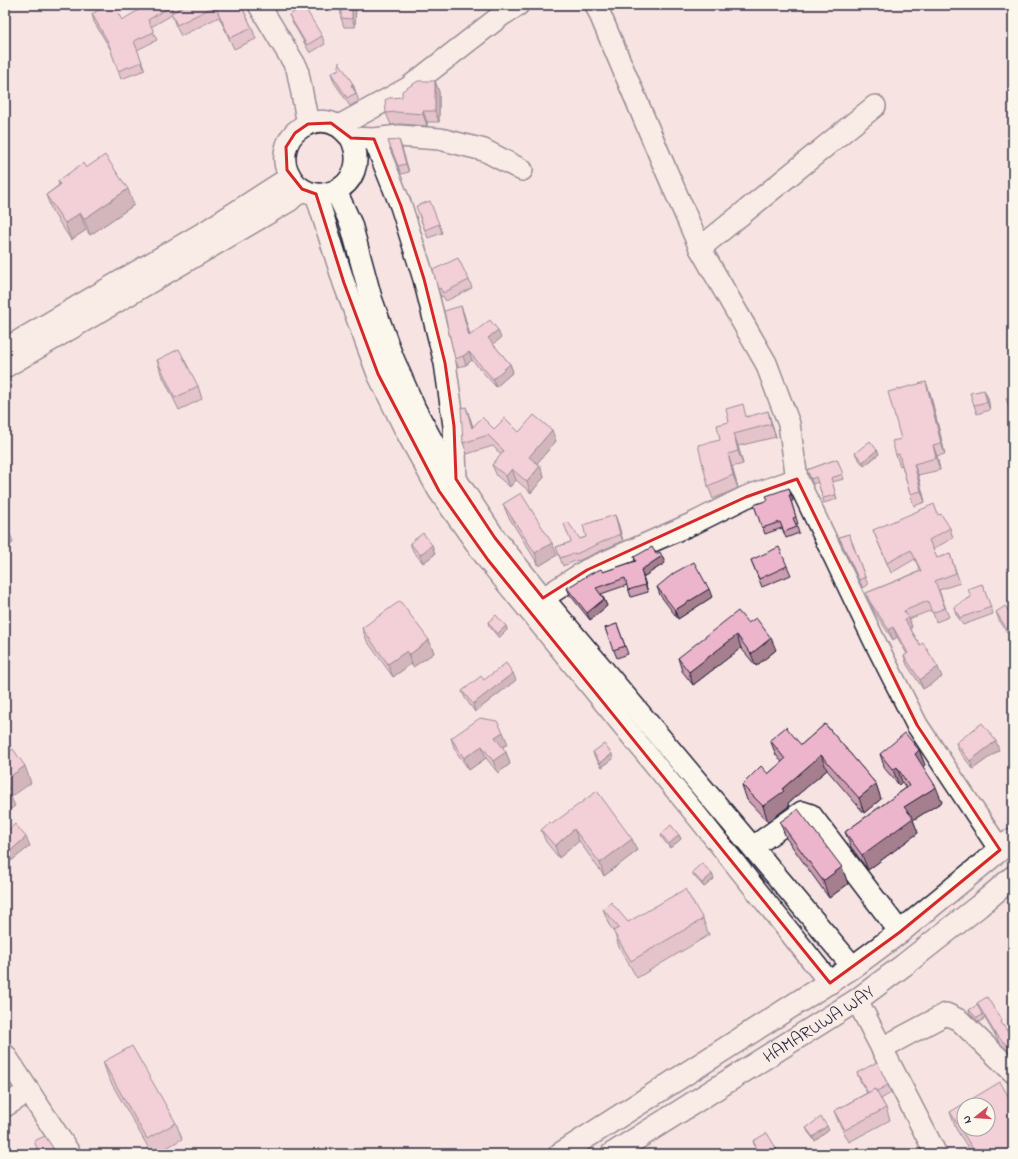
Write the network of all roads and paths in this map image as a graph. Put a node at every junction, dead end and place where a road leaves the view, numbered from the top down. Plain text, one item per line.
1 (259, 5) edge
2 (518, 5) edge
3 (596, 5) edge
4 (875, 106) dead end
5 (308, 124) junction
6 (345, 132) junction
7 (374, 139) junction
8 (522, 170) dead end
9 (311, 188) junction
10 (700, 248) junction
11 (5, 349) edge
12 (5, 367) edge
13 (456, 479) junction
14 (797, 479) junction
15 (543, 598) junction
16 (1007, 845) edge
17 (753, 847) junction
18 (1013, 877) edge
19 (900, 932) junction
20 (853, 967) junction
21 (830, 983) junction
22 (857, 1000) junction
23 (882, 1048) junction
24 (5, 1055) edge
25 (1013, 1072) edge
26 (29, 1092) junction
27 (5, 1106) edge
28 (622, 1151) edge
29 (70, 1154) edge
30 (560, 1154) edge
31 (936, 1154) edge

1 - 5 street
2 - 6 street
3 - 10 street
4 - 10 street
5 - 6 street
5 - 9 street
6 - 7 street
6 - 9 street
7 - 8 street
7 - 13 street
9 - 11 street
9 - 12 street
9 - 13 street
9 - 21 street
10 - 14 street
13 - 15 street
14 - 15 street
14 - 16 street
15 - 17 street
16 - 19 main road
17 - 19 street
17 - 20 street
18 - 22 main road, HAMARUWA WAY
19 - 20 main road
20 - 21 main road
21 - 30 main road
22 - 23 street
22 - 28 main road, HAMARUWA WAY
23 - 25 street
23 - 31 street
24 - 26 street
26 - 27 street
26 - 29 street

